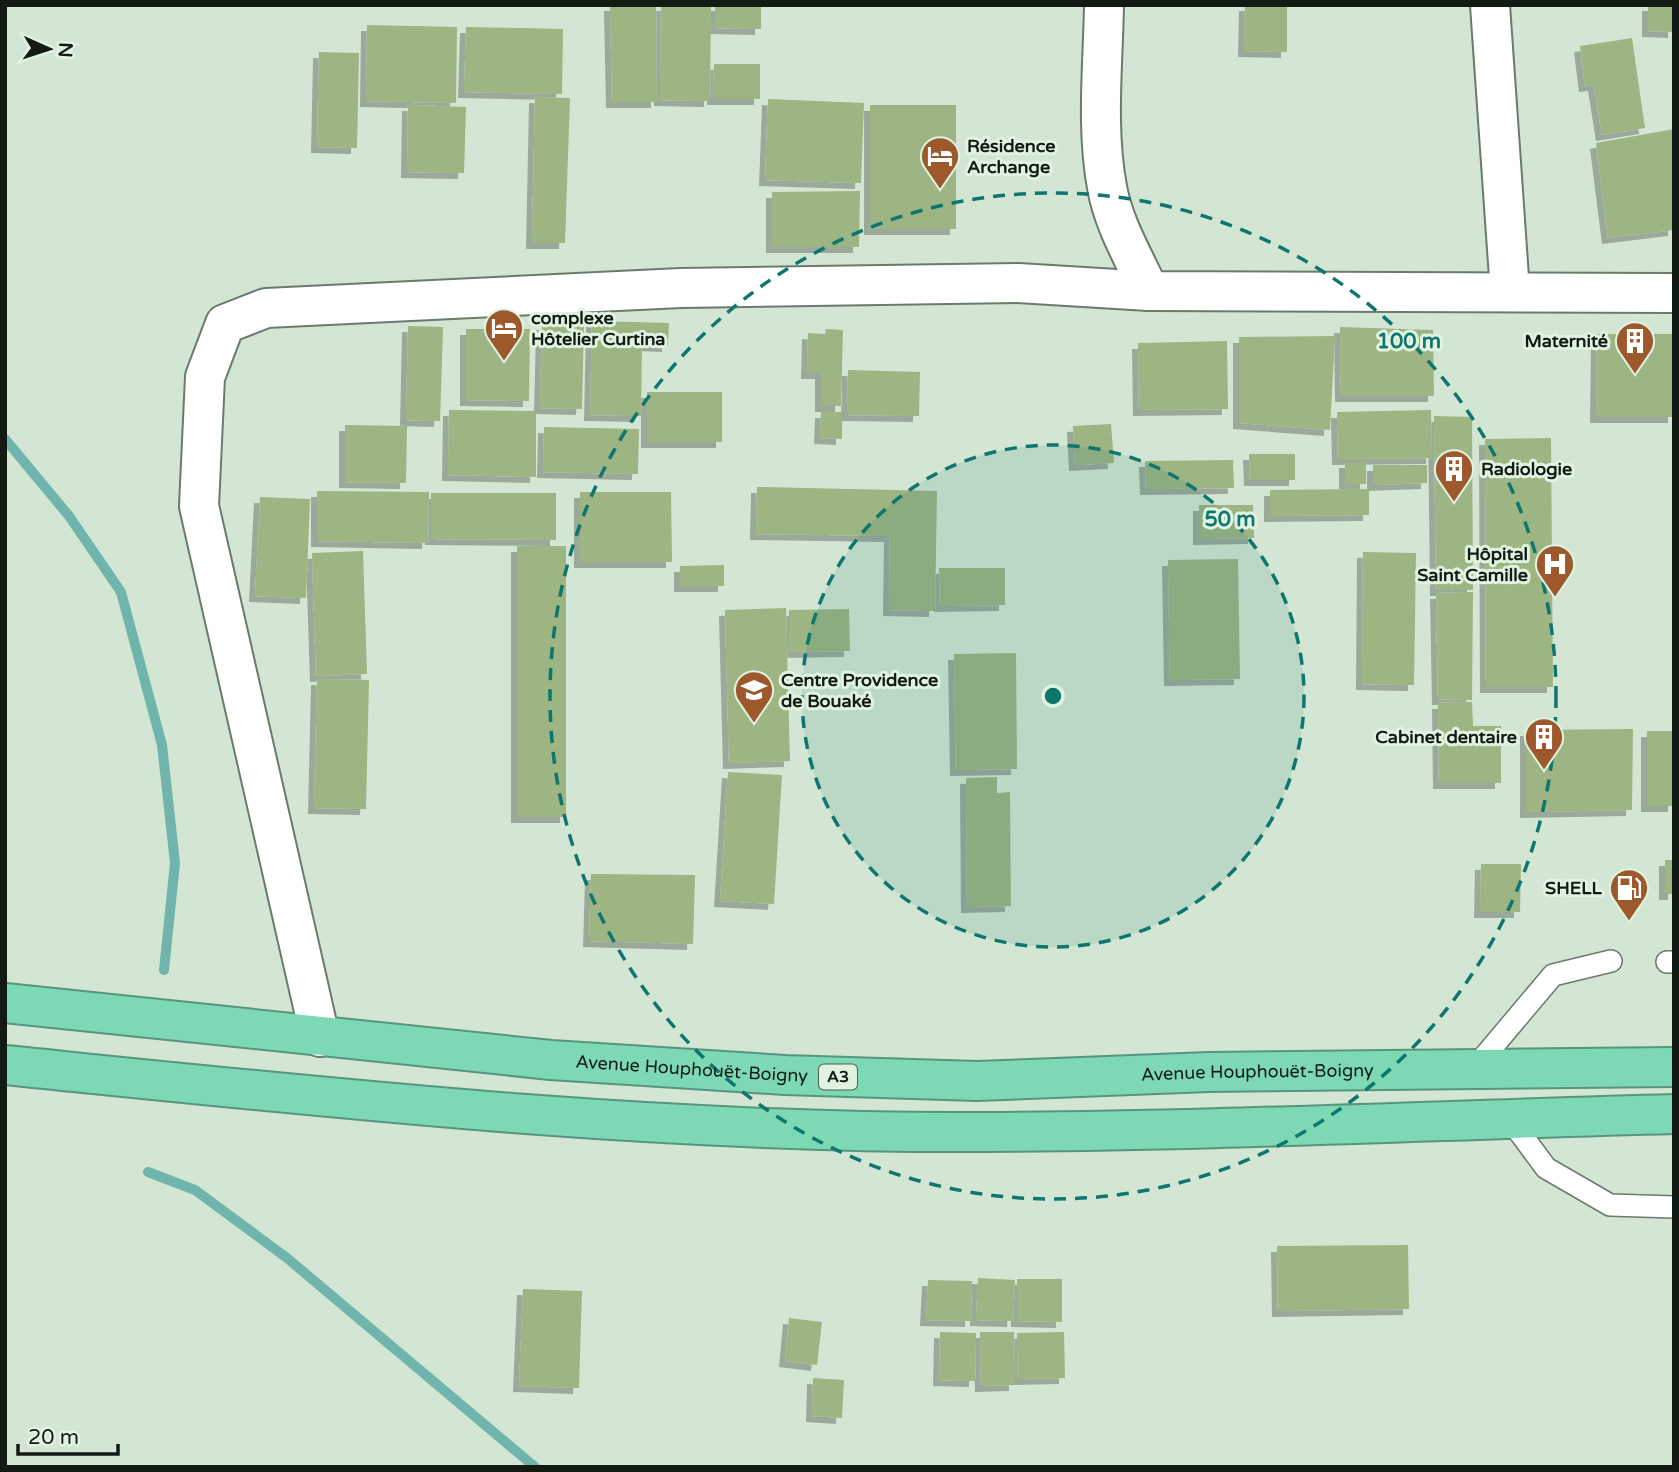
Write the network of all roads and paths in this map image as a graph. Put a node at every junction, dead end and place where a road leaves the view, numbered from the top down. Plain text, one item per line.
1 (1104, 5) edge
2 (1490, 5) edge
3 (1149, 291) junction
4 (1510, 292) junction
5 (1674, 293) edge
6 (1611, 961) dead end
7 (5, 1003) edge
8 (320, 1037) junction
9 (5, 1065) edge
10 (1674, 1067) edge
11 (1473, 1070) junction
12 (1674, 1114) edge
13 (1509, 1118) junction
14 (1674, 1207) edge

1 - 3 street
2 - 4 street
3 - 4 street
3 - 8 street
4 - 5 street
6 - 11 lane
7 - 8 highway, Avenue Houphouët-Boigny / A3
8 - 11 highway, Avenue Houphouët-Boigny / A3
9 - 13 highway
10 - 11 highway, Avenue Houphouët-Boigny / A3
12 - 13 highway
13 - 14 lane

